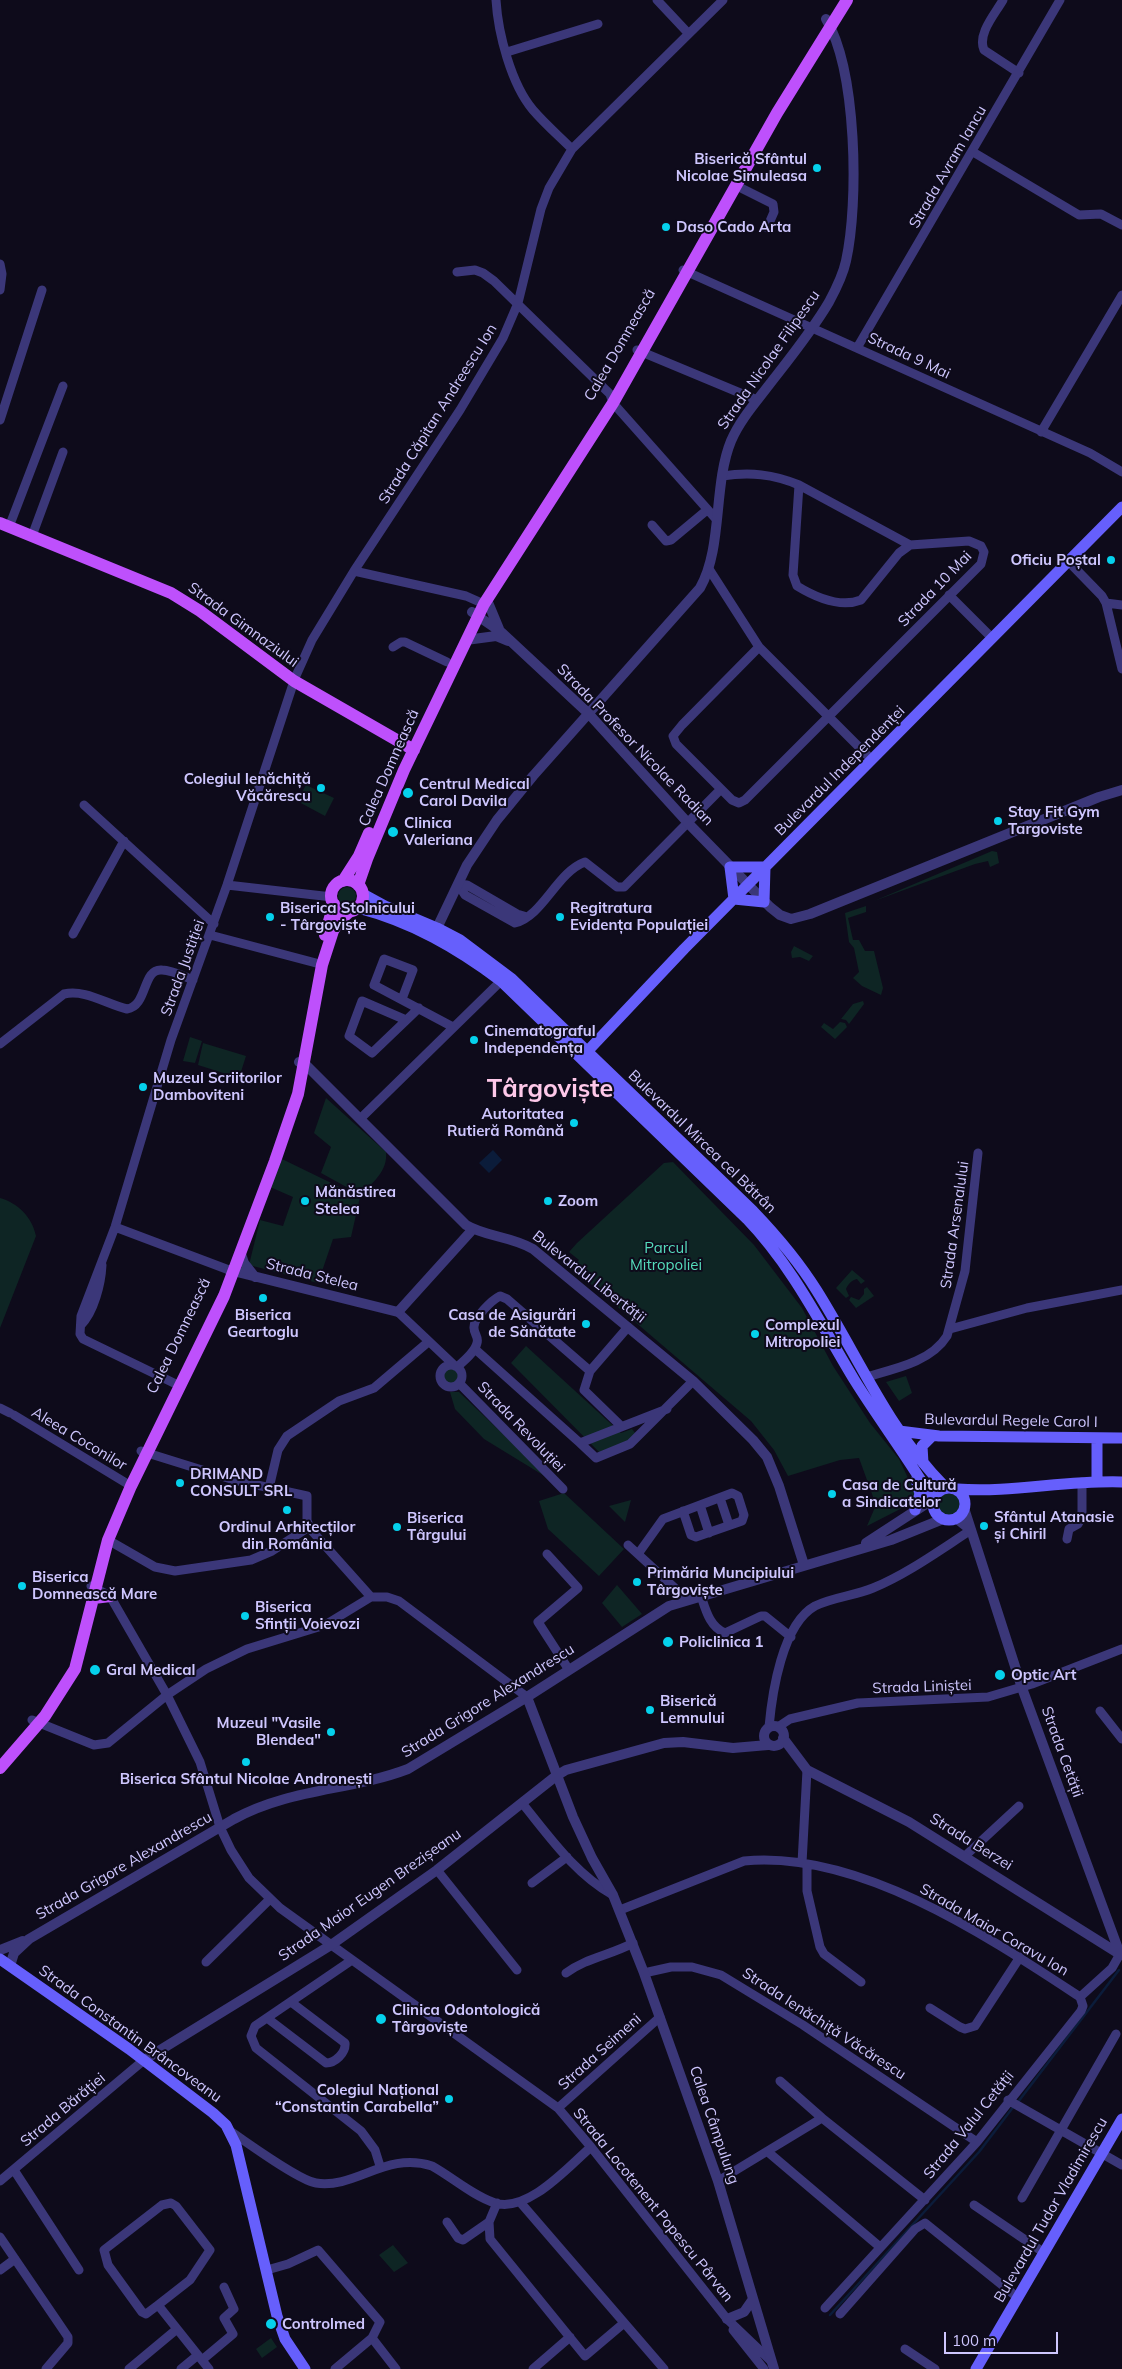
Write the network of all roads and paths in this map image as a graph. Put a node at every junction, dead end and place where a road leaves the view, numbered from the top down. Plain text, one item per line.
1 (496, 0) edge
2 (657, 0) edge
3 (723, 0) edge
4 (839, 0) edge
5 (847, 0) edge
6 (1004, 0) edge
7 (1060, 0) edge
8 (828, 22) junction
9 (598, 24) dead end
10 (688, 33) junction
11 (506, 52) junction
12 (1019, 73) junction
13 (572, 149) junction
14 (973, 152) junction
15 (737, 186) junction
16 (1122, 225) edge
17 (767, 228) dead end
18 (0, 264) edge
19 (685, 271) junction
20 (457, 272) dead end
21 (0, 290) edge
22 (42, 290) dead end
23 (1121, 301) edge
24 (518, 303) junction
25 (813, 328) junction
26 (857, 348) junction
27 (639, 351) junction
28 (63, 386) dead end
29 (612, 398) junction
30 (757, 400) junction
31 (0, 420) edge
32 (1041, 432) junction
33 (63, 452) dead end
34 (1122, 472) edge
35 (722, 476) junction
36 (799, 485) junction
37 (1122, 507) edge
38 (707, 510) junction
39 (716, 519) junction
40 (4, 525) edge
41 (652, 526) dead end
42 (32, 536) junction
43 (910, 545) junction
44 (1068, 561) junction
45 (354, 570) junction
46 (709, 570) junction
47 (949, 595) junction
48 (1106, 603) junction
49 (1122, 604) edge
50 (482, 605) junction
51 (501, 632) junction
52 (992, 638) junction
53 (466, 640) junction
54 (513, 643) junction
55 (393, 646) dead end
56 (759, 647) junction
57 (450, 664) junction
58 (1122, 669) edge
59 (294, 681) junction
60 (588, 714) junction
61 (828, 716) junction
62 (407, 747) junction
63 (872, 760) junction
64 (721, 789) junction
65 (1122, 790) edge
66 (84, 805) dead end
67 (688, 823) junction
68 (124, 841) junction
69 (730, 867) junction
70 (765, 868) junction
71 (343, 881) junction
72 (458, 884) junction
73 (748, 885) junction
74 (227, 886) junction
75 (361, 889) junction
76 (734, 899) junction
77 (333, 901) junction
78 (764, 902) junction
79 (353, 910) junction
80 (214, 924) junction
81 (437, 928) junction
82 (73, 934) dead end
83 (210, 934) junction
84 (316, 963) junction
85 (193, 980) junction
86 (501, 981) junction
87 (402, 999) junction
88 (419, 1008) junction
89 (406, 1020) junction
90 (453, 1027) junction
91 (0, 1044) edge
92 (583, 1055) junction
93 (302, 1063) junction
94 (361, 1118) junction
95 (978, 1153) dead end
96 (115, 1227) junction
97 (473, 1229) junction
98 (241, 1254) junction
99 (232, 1271) junction
100 (255, 1277) junction
101 (1122, 1290) edge
102 (398, 1312) junction
103 (628, 1327) junction
104 (950, 1329) junction
105 (426, 1341) junction
106 (477, 1350) junction
107 (458, 1368) junction
108 (442, 1370) junction
109 (590, 1371) junction
110 (866, 1377) junction
111 (693, 1381) junction
112 (460, 1383) junction
113 (177, 1385) junction
114 (0, 1408) edge
115 (667, 1409) junction
116 (621, 1426) junction
117 (899, 1431) junction
118 (932, 1436) junction
119 (1097, 1438) junction
120 (1122, 1438) edge
121 (580, 1443) junction
122 (144, 1453) junction
123 (912, 1467) junction
124 (926, 1468) junction
125 (1097, 1481) junction
126 (1082, 1482) junction
127 (1122, 1482) edge
128 (128, 1485) junction
129 (270, 1488) junction
130 (951, 1488) junction
131 (563, 1489) dead end
132 (988, 1491) junction
133 (720, 1498) junction
134 (933, 1500) junction
135 (700, 1505) junction
136 (965, 1506) junction
137 (915, 1510) junction
138 (683, 1511) junction
139 (956, 1518) junction
140 (943, 1519) junction
141 (729, 1525) junction
142 (310, 1527) junction
143 (972, 1530) junction
144 (709, 1533) junction
145 (1067, 1539) dead end
146 (108, 1540) junction
147 (628, 1545) dead end
148 (860, 1547) junction
149 (547, 1554) dead end
150 (638, 1554) junction
151 (804, 1565) junction
152 (94, 1591) junction
153 (110, 1596) joint
154 (701, 1596) junction
155 (371, 1597) junction
156 (688, 1600) junction
157 (791, 1637) junction
158 (1122, 1649) edge
159 (570, 1670) junction
160 (1022, 1688) junction
161 (167, 1695) junction
162 (527, 1697) junction
163 (50, 1708) junction
164 (1100, 1711) dead end
165 (35, 1722) junction
166 (772, 1728) junction
167 (52, 1729) junction
168 (1122, 1740) edge
169 (776, 1743) junction
170 (746, 1746) junction
171 (0, 1758) edge
172 (803, 1766) junction
173 (0, 1768) edge
174 (556, 1776) junction
175 (522, 1802) junction
176 (1019, 1806) dead end
177 (220, 1827) junction
178 (965, 1856) junction
179 (567, 1857) junction
180 (804, 1863) junction
181 (437, 1870) junction
182 (532, 1883) dead end
183 (613, 1896) junction
184 (269, 1900) junction
185 (620, 1910) junction
186 (29, 1939) junction
187 (633, 1943) junction
188 (331, 1945) junction
189 (0, 1950) edge
190 (1121, 1955) edge
191 (1020, 1957) junction
192 (0, 1959) edge
193 (352, 1960) junction
194 (206, 1962) dead end
195 (10, 1966) junction
196 (517, 1970) dead end
197 (566, 1973) dead end
198 (644, 1973) junction
199 (861, 1982) dead end
200 (1080, 1996) junction
201 (291, 2002) junction
202 (930, 2008) dead end
203 (660, 2017) junction
204 (267, 2018) junction
205 (1116, 2034) dead end
206 (144, 2060) junction
207 (780, 2081) dead end
208 (1008, 2100) junction
209 (558, 2108) junction
210 (822, 2118) junction
211 (1122, 2119) edge
212 (1060, 2130) junction
213 (230, 2131) junction
214 (977, 2142) junction
215 (591, 2147) junction
216 (768, 2152) junction
217 (1102, 2154) junction
218 (1122, 2165) edge
219 (380, 2166) junction
220 (14, 2170) junction
221 (0, 2181) edge
222 (718, 2181) junction
223 (1022, 2198) dead end
224 (925, 2200) junction
225 (520, 2202) junction
226 (497, 2203) junction
227 (974, 2205) dead end
228 (447, 2222) dead end
229 (489, 2222) junction
230 (0, 2237) edge
231 (880, 2247) junction
232 (1043, 2252) junction
233 (15, 2259) junction
234 (0, 2270) edge
235 (79, 2270) dead end
236 (267, 2270) junction
237 (224, 2287) dead end
238 (1017, 2297) junction
239 (753, 2299) junction
240 (159, 2304) junction
241 (825, 2308) dead end
242 (840, 2314) dead end
243 (726, 2319) junction
244 (624, 2323) junction
245 (177, 2329) junction
246 (570, 2337) junction
247 (372, 2338) junction
248 (905, 2349) dead end
249 (200, 2358) junction
250 (773, 2365) edge
251 (46, 2369) edge
252 (129, 2369) edge
253 (181, 2369) edge
254 (209, 2369) edge
255 (305, 2369) edge
256 (335, 2369) edge
257 (396, 2369) edge
258 (533, 2369) edge
259 (664, 2369) edge
260 (764, 2369) edge
261 (935, 2369) edge
262 (976, 2369) edge

1 - 11 street
2 - 10 street
3 - 10 street, Strada Căpitan Andreescu Ion
4 - 8 main road, Calea Domnească
5 - 8 main road, Calea Domnească
6 - 12 street
7 - 12 street, Strada Avram Iancu
8 - 15 main road, Calea Domnească
8 - 19 main road, Calea Domnească
8 - 25 street, Strada Nicolae Filipescu
9 - 11 street
10 - 13 street, Strada Căpitan Andreescu Ion
11 - 13 street
12 - 14 street, Strada Avram Iancu
13 - 24 street, Strada Căpitan Andreescu Ion
14 - 16 street
14 - 26 street, Strada Avram Iancu
15 - 17 street
15 - 19 main road, Calea Domnească
18 - 21 street
19 - 25 street, Strada 9 Mai
19 - 27 main road, Calea Domnească
20 - 24 street
22 - 31 street
23 - 32 street
24 - 29 street
24 - 45 street, Strada Căpitan Andreescu Ion
25 - 26 street, Strada 9 Mai
25 - 30 street, Strada Nicolae Filipescu
26 - 32 street, Strada 9 Mai
27 - 29 main road, Calea Domnească
27 - 30 street
28 - 40 street, Strada Gimnaziului
29 - 38 street
29 - 50 main road, Calea Domnească
30 - 35 street, Strada Nicolae Filipescu
32 - 34 street, Strada 9 Mai
33 - 42 street
35 - 36 street
35 - 39 street, Strada Nicolae Filipescu
36 - 43 street
36 - 43 street
37 - 44 main road, Bulevardul Independenței
38 - 39 street
38 - 41 street
39 - 46 street, Strada Nicolae Filipescu
40 - 42 main road, Strada Gimnaziului
42 - 59 main road, Strada Gimnaziului
43 - 47 street, Strada 10 Mai
44 - 48 street
44 - 52 main road, Bulevardul Independenței
45 - 50 street, Strada Profesor Nicolae Radian
45 - 59 street, Strada Căpitan Andreescu Ion
46 - 56 street
46 - 60 street, Strada Nicolae Filipescu
47 - 52 street
47 - 61 street, Strada 10 Mai
48 - 49 street
48 - 58 street
50 - 51 street, Strada Profesor Nicolae Radian
50 - 51 street
50 - 53 main road
50 - 57 main road, Calea Domnească
51 - 54 street, Strada Profesor Nicolae Radian
52 - 63 main road, Bulevardul Independenței
53 - 54 street
53 - 57 main road
54 - 60 street, Strada Profesor Nicolae Radian
55 - 57 street
56 - 61 street
56 - 64 street, Strada 10 Mai
57 - 62 main road, Calea Domnească
57 - 62 main road, Calea Domnească
59 - 62 main road, Strada Gimnaziului
59 - 74 street, Strada Justiției
60 - 67 street, Strada Profesor Nicolae Radian
60 - 72 street, Strada Nicolae Filipescu
61 - 63 street
61 - 64 street, Strada 10 Mai
62 - 71 main road, Calea Domnească
62 - 75 main road, Calea Domnească
63 - 70 main road, Bulevardul Independenței
64 - 67 street
65 - 78 street, Strada Profesor Nicolae Radian
66 - 68 street
67 - 69 street, Strada Profesor Nicolae Radian
67 - 72 street
68 - 80 street
68 - 82 street
69 - 70 main road
69 - 73 street, Strada Profesor Nicolae Radian
69 - 76 main road
70 - 73 main road, Bulevardul Independenței
70 - 78 main road
71 - 75 main road
71 - 77 main road
72 - 81 street, Strada Nicolae Filipescu
73 - 76 main road, Bulevardul Independenței
73 - 78 street, Strada Profesor Nicolae Radian
74 - 77 street
74 - 80 street, Strada Justiției
75 - 79 main road
75 - 81 main road, Bulevardul Mircea cel Bătrân
76 - 78 main road
76 - 92 main road, Bulevardul Independenței
77 - 79 main road
77 - 84 main road, Calea Domnească
79 - 86 main road, Bulevardul Mircea cel Bătrân
79 - 93 main road, Calea Domnească
80 - 83 street, Strada Justiției
81 - 92 main road, Bulevardul Mircea cel Bătrân
83 - 84 street
83 - 85 street, Strada Justiției
84 - 93 main road, Calea Domnească
85 - 91 street
85 - 96 street, Strada Justiției
86 - 90 street
86 - 92 main road, Bulevardul Mircea cel Bătrân
87 - 87 street
87 - 88 street
88 - 89 street
88 - 90 street
89 - 89 street
90 - 94 street
92 - 110 main road, Bulevardul Mircea cel Bătrân
92 - 123 main road, Bulevardul Mircea cel Bătrân
93 - 94 street, Bulevardul Libertății
93 - 98 main road, Calea Domnească
93 - 99 main road, Calea Domnească
94 - 97 street, Bulevardul Libertății
95 - 104 street, Strada Arsenalului
96 - 99 street, Strada Stelea
96 - 113 street, Strada Justiției
97 - 102 street
97 - 103 street, Bulevardul Libertății
98 - 99 main road, Calea Domnească
98 - 100 street
99 - 100 street, Strada Stelea
99 - 113 main road, Calea Domnească
100 - 102 street, Strada Stelea
101 - 104 street
102 - 105 street
103 - 109 street
103 - 111 street, Bulevardul Libertății
104 - 110 street
105 - 107 street
105 - 108 street
105 - 129 street
106 - 107 street
106 - 109 street
106 - 121 street
107 - 108 street
107 - 112 street
108 - 112 street
109 - 116 street
110 - 117 main road, Bulevardul Mircea cel Bătrân
111 - 115 street
111 - 151 street, Bulevardul Libertății
112 - 131 street, Strada Revoluției
113 - 122 main road, Calea Domnească
114 - 128 street, Aleea Coconilor
115 - 116 street
115 - 121 street
116 - 121 street
117 - 118 main road, Bulevardul Regele Carol I
117 - 124 main road, Bulevardul Mircea cel Bătrân
118 - 119 main road, Bulevardul Regele Carol I
118 - 124 main road
119 - 120 main road, Bulevardul Regele Carol I
119 - 125 main road
122 - 128 main road, Calea Domnească
122 - 129 street
123 - 134 main road, Bulevardul Mircea cel Bătrân
123 - 137 main road
124 - 130 main road, Bulevardul Mircea cel Bătrân
125 - 126 main road
125 - 127 main road
126 - 132 main road
126 - 145 street
128 - 146 main road, Calea Domnească
128 - 152 main road, Calea Domnească
129 - 142 street
130 - 132 main road
130 - 134 main road
130 - 136 main road
132 - 136 main road
133 - 135 street
133 - 141 street
133 - 141 street
134 - 137 street, Strada Grigore Alexandrescu
134 - 140 main road
135 - 138 street
135 - 144 street
136 - 139 main road
136 - 143 street, Strada Cetății
137 - 148 street, Strada Grigore Alexandrescu
138 - 144 street
138 - 150 street
139 - 140 main road
139 - 143 street
140 - 148 street, Strada Grigore Alexandrescu
141 - 144 street
142 - 146 street
142 - 155 street
143 - 157 street
143 - 160 street, Strada Cetății
146 - 152 main road, Calea Domnească
147 - 150 street
148 - 151 street, Strada Grigore Alexandrescu
149 - 159 street
150 - 156 street
151 - 154 street, Strada Grigore Alexandrescu
152 - 153 main road
152 - 163 main road, Calea Domnească
152 - 165 main road, Calea Domnească
153 - 161 street, Strada Locotenent Popescu Pârvan
154 - 156 street, Strada Grigore Alexandrescu
154 - 157 street
155 - 161 street
155 - 162 street
156 - 159 street, Strada Grigore Alexandrescu
157 - 166 street
158 - 160 street, Strada Liniștei
159 - 162 street, Strada Grigore Alexandrescu
160 - 166 street, Strada Liniștei
160 - 190 street, Strada Cetății
161 - 167 street
161 - 177 street, Strada Locotenent Popescu Pârvan
162 - 174 street, Calea Câmpulung
162 - 177 street, Strada Grigore Alexandrescu
163 - 165 main road, Calea Domnească
163 - 167 street
164 - 168 street
165 - 167 street
165 - 171 main road, Calea Domnească
165 - 173 main road
166 - 169 street
166 - 169 street
166 - 170 street
169 - 170 street
169 - 172 street, Strada Berzei
170 - 174 street
172 - 178 street, Strada Berzei
172 - 180 street
174 - 175 street, Strada Maior Eugen Brezișeanu
174 - 183 street, Calea Câmpulung
175 - 179 street, Calea Câmpulung
175 - 181 street, Strada Maior Eugen Brezișeanu
176 - 178 street
177 - 184 street, Strada Locotenent Popescu Pârvan
177 - 186 street, Strada Grigore Alexandrescu
178 - 190 street, Strada Berzei
179 - 182 street
179 - 183 street, Calea Câmpulung
180 - 185 street, Strada Maior Coravu Ion
180 - 191 street, Strada Maior Coravu Ion
180 - 199 street
181 - 188 street, Strada Maior Eugen Brezișeanu
181 - 196 street
183 - 185 street, Calea Câmpulung
184 - 188 street, Strada Locotenent Popescu Pârvan
184 - 194 street
185 - 187 street, Calea Câmpulung
186 - 189 street, Strada Grigore Alexandrescu
186 - 195 street, Strada Grigore Alexandrescu
187 - 197 street
187 - 198 street, Calea Câmpulung
188 - 193 street, Strada Locotenent Popescu Pârvan
188 - 206 street, Strada Maior Eugen Brezișeanu
190 - 200 street
191 - 200 street, Strada Maior Coravu Ion
191 - 202 street
192 - 195 main road, Strada Constantin Brâncoveanu
193 - 201 street
193 - 209 street, Strada Locotenent Popescu Pârvan
195 - 206 main road, Strada Constantin Brâncoveanu
198 - 203 street, Calea Câmpulung
198 - 214 street, Strada Ienăchiță Văcărescu
200 - 208 street, Strada Valul Cetății
201 - 204 street
201 - 204 street
203 - 209 street, Strada Seimeni
203 - 222 street, Calea Câmpulung
204 - 219 street
205 - 212 street
206 - 213 main road, Strada Constantin Brâncoveanu
206 - 220 street, Strada Bărăției
207 - 210 street
208 - 212 street
208 - 214 street, Strada Valul Cetății
209 - 215 street, Strada Locotenent Popescu Pârvan
210 - 216 street
210 - 224 street
211 - 217 main road, Bulevardul Tudor Vladimirescu
212 - 217 street
212 - 223 street
213 - 219 street
213 - 236 main road, Strada Constantin Brâncoveanu
214 - 224 street, Strada Valul Cetății
215 - 225 street
215 - 243 street, Strada Locotenent Popescu Pârvan
216 - 222 street
216 - 231 street
217 - 218 street
217 - 232 main road, Bulevardul Tudor Vladimirescu
219 - 226 street
220 - 221 street, Strada Bărăției
220 - 235 street
222 - 239 street, Calea Câmpulung
224 - 231 street, Strada Valul Cetății
225 - 226 street
225 - 244 street
226 - 229 street
227 - 232 street
228 - 229 street
229 - 246 street
230 - 233 street
231 - 241 street, Strada Valul Cetății
232 - 238 main road, Bulevardul Tudor Vladimirescu
233 - 234 street
233 - 251 street
236 - 247 street
236 - 255 main road, Strada Constantin Brâncoveanu
237 - 249 street
238 - 242 street
238 - 262 main road, Bulevardul Tudor Vladimirescu
239 - 243 street
239 - 250 street, Calea Câmpulung
240 - 240 street
240 - 245 street
243 - 250 street, Strada Locotenent Popescu Pârvan
243 - 260 street
244 - 246 street
244 - 259 street
245 - 249 street
245 - 252 street
246 - 258 street
247 - 256 street
247 - 257 street
248 - 261 street
249 - 253 street
249 - 254 street

